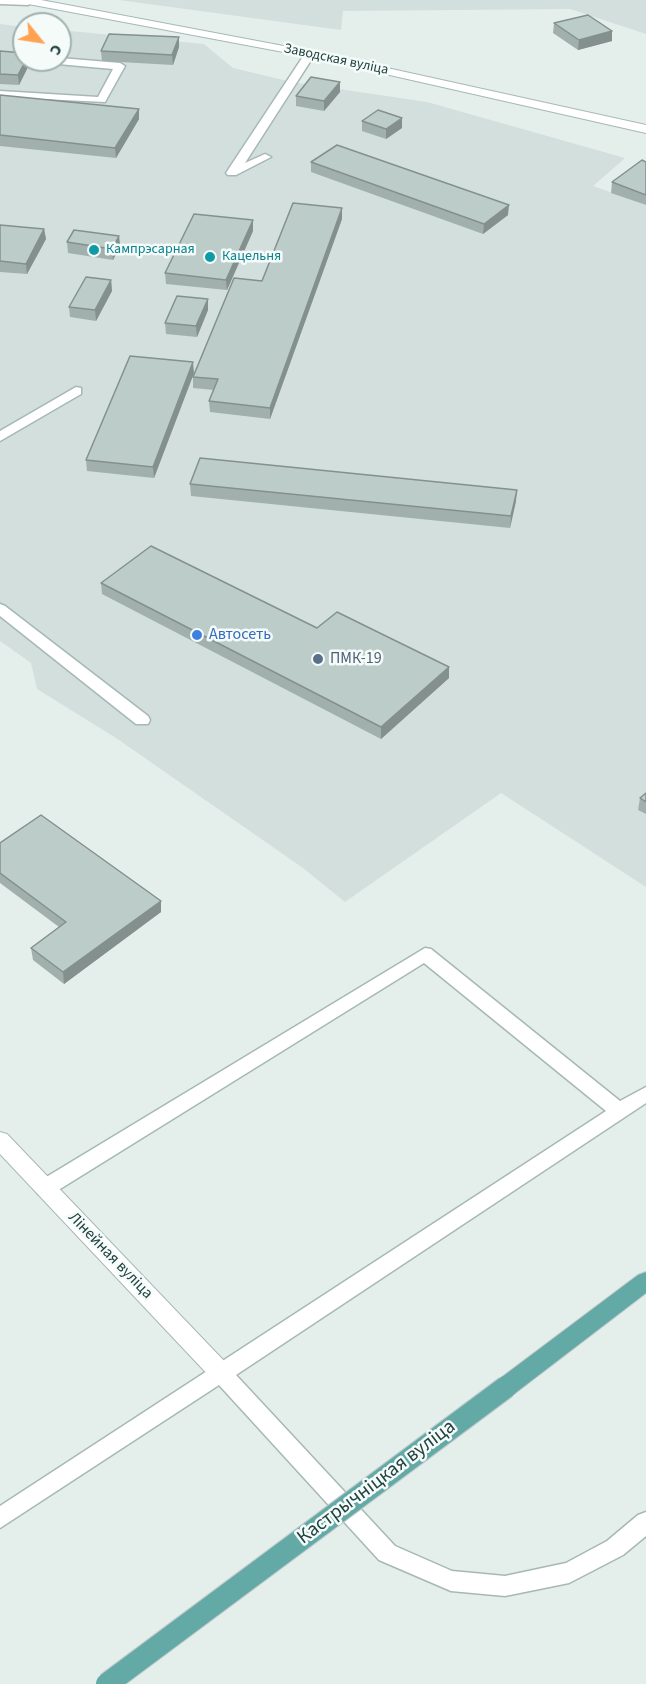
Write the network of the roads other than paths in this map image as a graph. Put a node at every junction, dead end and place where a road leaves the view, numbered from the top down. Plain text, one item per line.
1 (0, 1) edge
2 (26, 1) edge
3 (310, 54) junction
4 (72, 62) edge
5 (0, 94) edge
6 (646, 129) edge
7 (265, 157) dead end
8 (76, 391) dead end
9 (0, 437) edge
10 (0, 609) edge
11 (142, 720) dead end
12 (646, 1094) edge
13 (620, 1111) junction
14 (0, 1140) edge
15 (45, 1188) junction
16 (646, 1281) edge
17 (220, 1372) junction
18 (0, 1518) edge
19 (646, 1522) edge
20 (107, 1684) edge

1 - 2 lane
2 - 3 street, Заводская вуліца
3 - 6 street, Заводская вуліца
3 - 7 lane
4 - 5 lane
8 - 9 lane
10 - 11 lane
12 - 13 lane
13 - 15 lane
13 - 17 lane
14 - 15 street, Лінейная вуліца
15 - 17 street, Лінейная вуліца
16 - 20 main road, Кастрычніцкая вуліца, bridge
17 - 18 lane
17 - 19 lane

